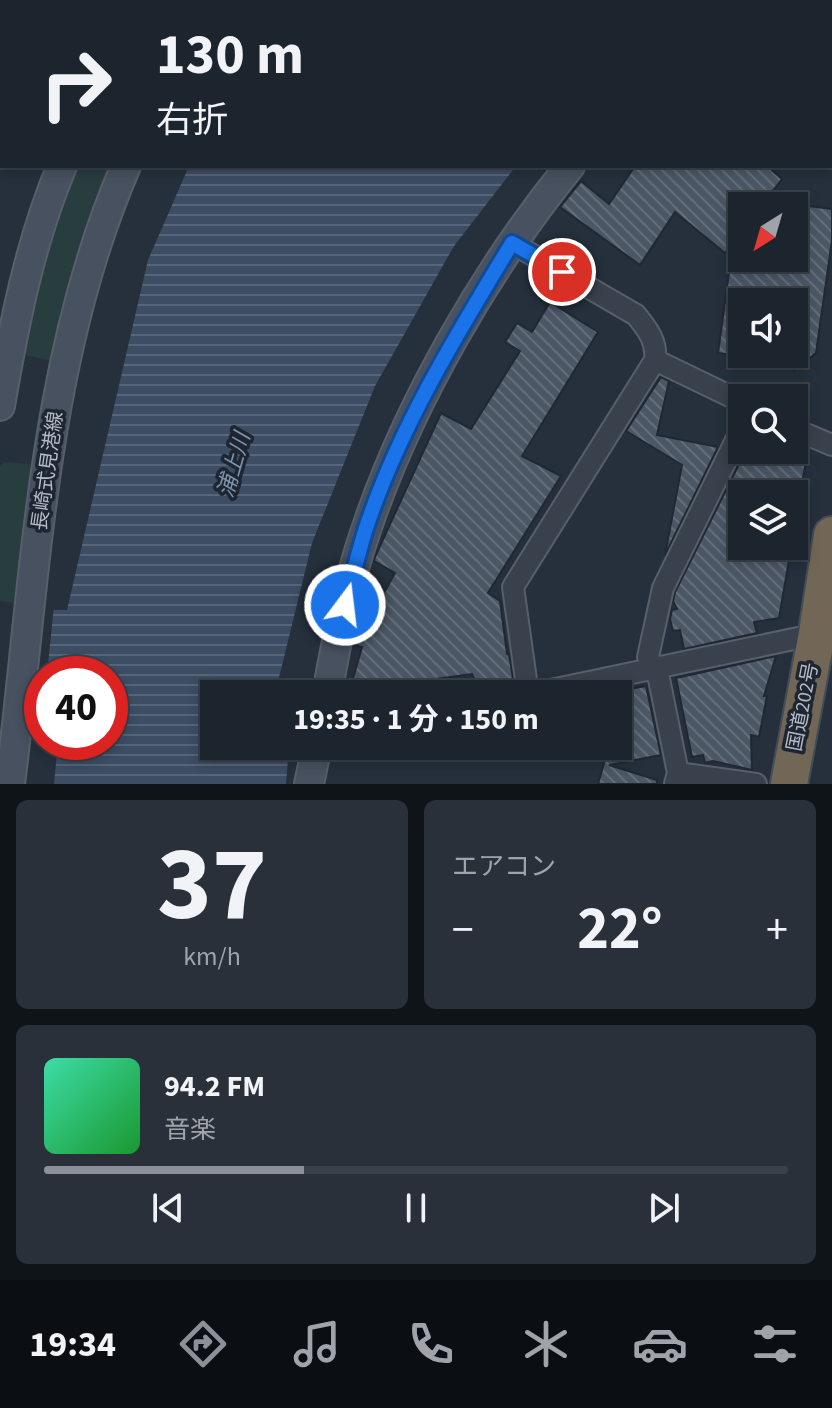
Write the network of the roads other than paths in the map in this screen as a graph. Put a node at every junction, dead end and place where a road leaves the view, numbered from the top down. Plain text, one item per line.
1 (61, 168) edge
2 (125, 168) edge
3 (568, 168) edge
4 (512, 243) junction
5 (655, 360) junction
6 (728, 395) edge
7 (0, 406) edge
8 (808, 435) edge
9 (832, 445) edge
10 (728, 456) edge
11 (832, 535) edge
12 (825, 632) edge
13 (654, 669) junction
14 (329, 680) edge
15 (528, 680) edge
16 (599, 680) edge
17 (314, 760) edge
18 (676, 778) edge
19 (7, 782) edge
20 (309, 784) edge
21 (756, 784) edge
22 (789, 784) edge

1 - 7 main road
2 - 19 main road, 長崎式見港線
3 - 4 main road
4 - 5 street
4 - 14 main road
5 - 6 street
5 - 15 street
8 - 9 street
10 - 13 street
11 - 12 highway, 国道202号
12 - 13 street
12 - 22 highway, 国道202号
13 - 16 street
13 - 18 street
17 - 20 main road
18 - 21 street

